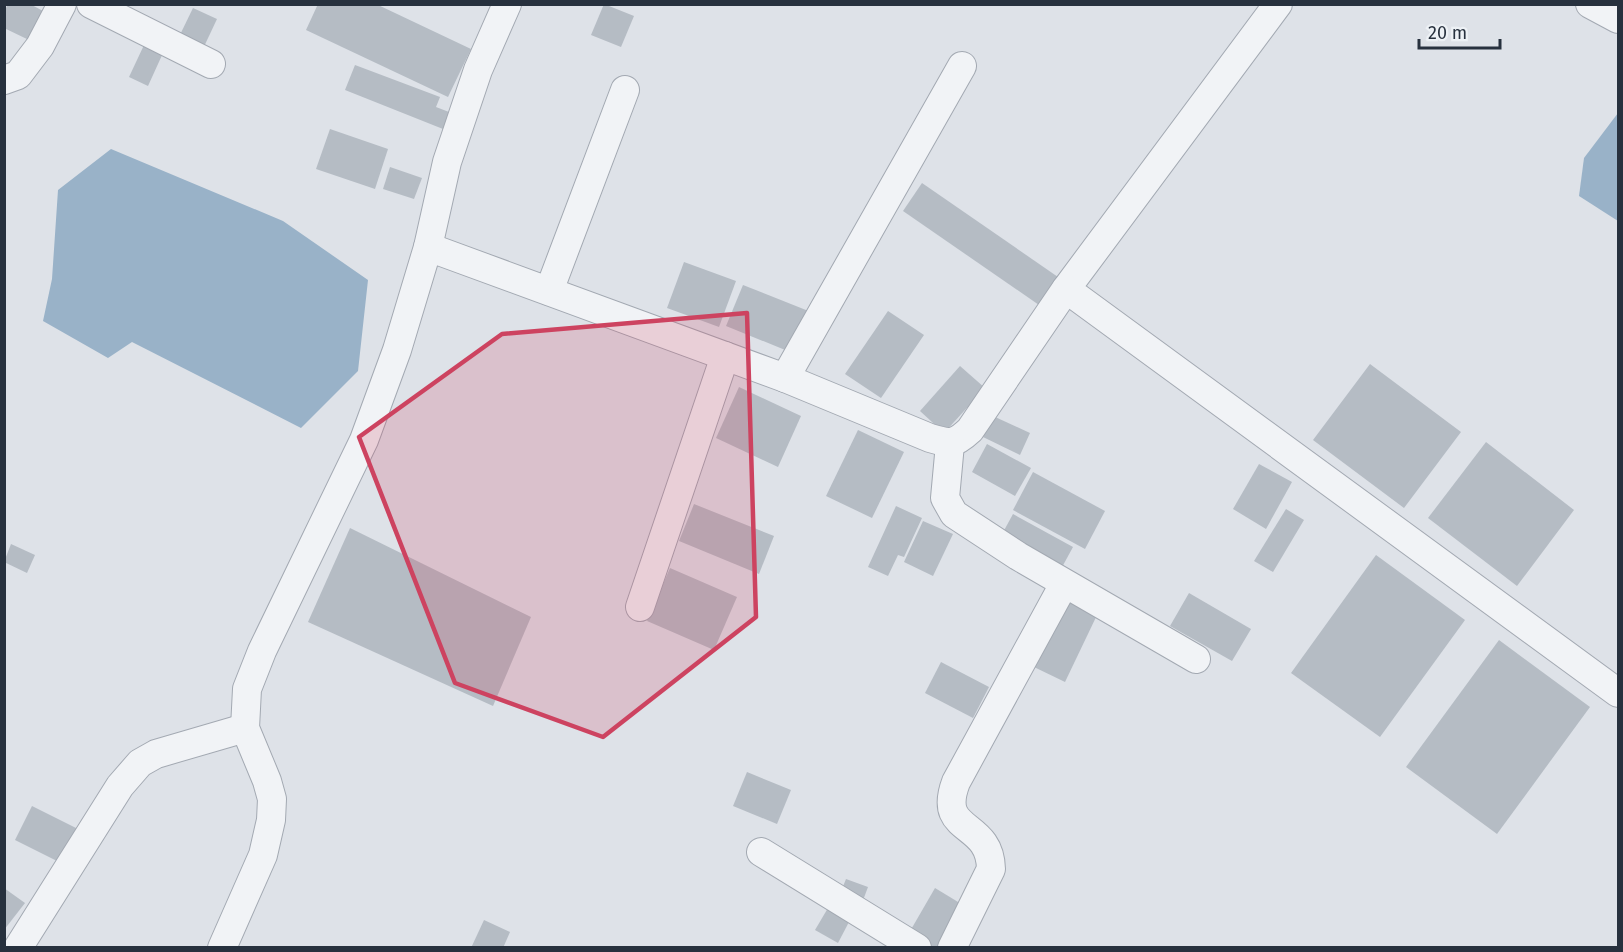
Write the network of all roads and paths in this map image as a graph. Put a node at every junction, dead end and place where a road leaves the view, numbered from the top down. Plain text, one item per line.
1 (62, 4) edge
2 (91, 4) edge
3 (507, 4) edge
4 (1278, 4) edge
5 (1590, 4) edge
6 (1618, 19) edge
7 (211, 64) dead end
8 (962, 66) dead end
9 (5, 81) edge
10 (625, 90) dead end
11 (428, 247) junction
12 (1066, 289) junction
13 (549, 291) junction
14 (724, 356) junction
15 (785, 378) junction
16 (950, 444) junction
17 (1064, 584) junction
18 (640, 607) dead end
19 (1196, 659) dead end
20 (1618, 693) edge
21 (245, 728) junction
22 (761, 852) dead end
23 (18, 948) edge
24 (222, 948) edge
25 (917, 948) edge
26 (952, 948) edge

1 - 9 street
2 - 7 street
3 - 11 street
4 - 12 street
5 - 6 street
8 - 15 street
10 - 13 street
11 - 13 street
11 - 21 street
12 - 16 street
12 - 20 street
13 - 14 street
14 - 15 street
14 - 18 street
15 - 16 street
16 - 17 street
17 - 19 street
17 - 26 street
21 - 23 street
21 - 24 street
22 - 25 street

